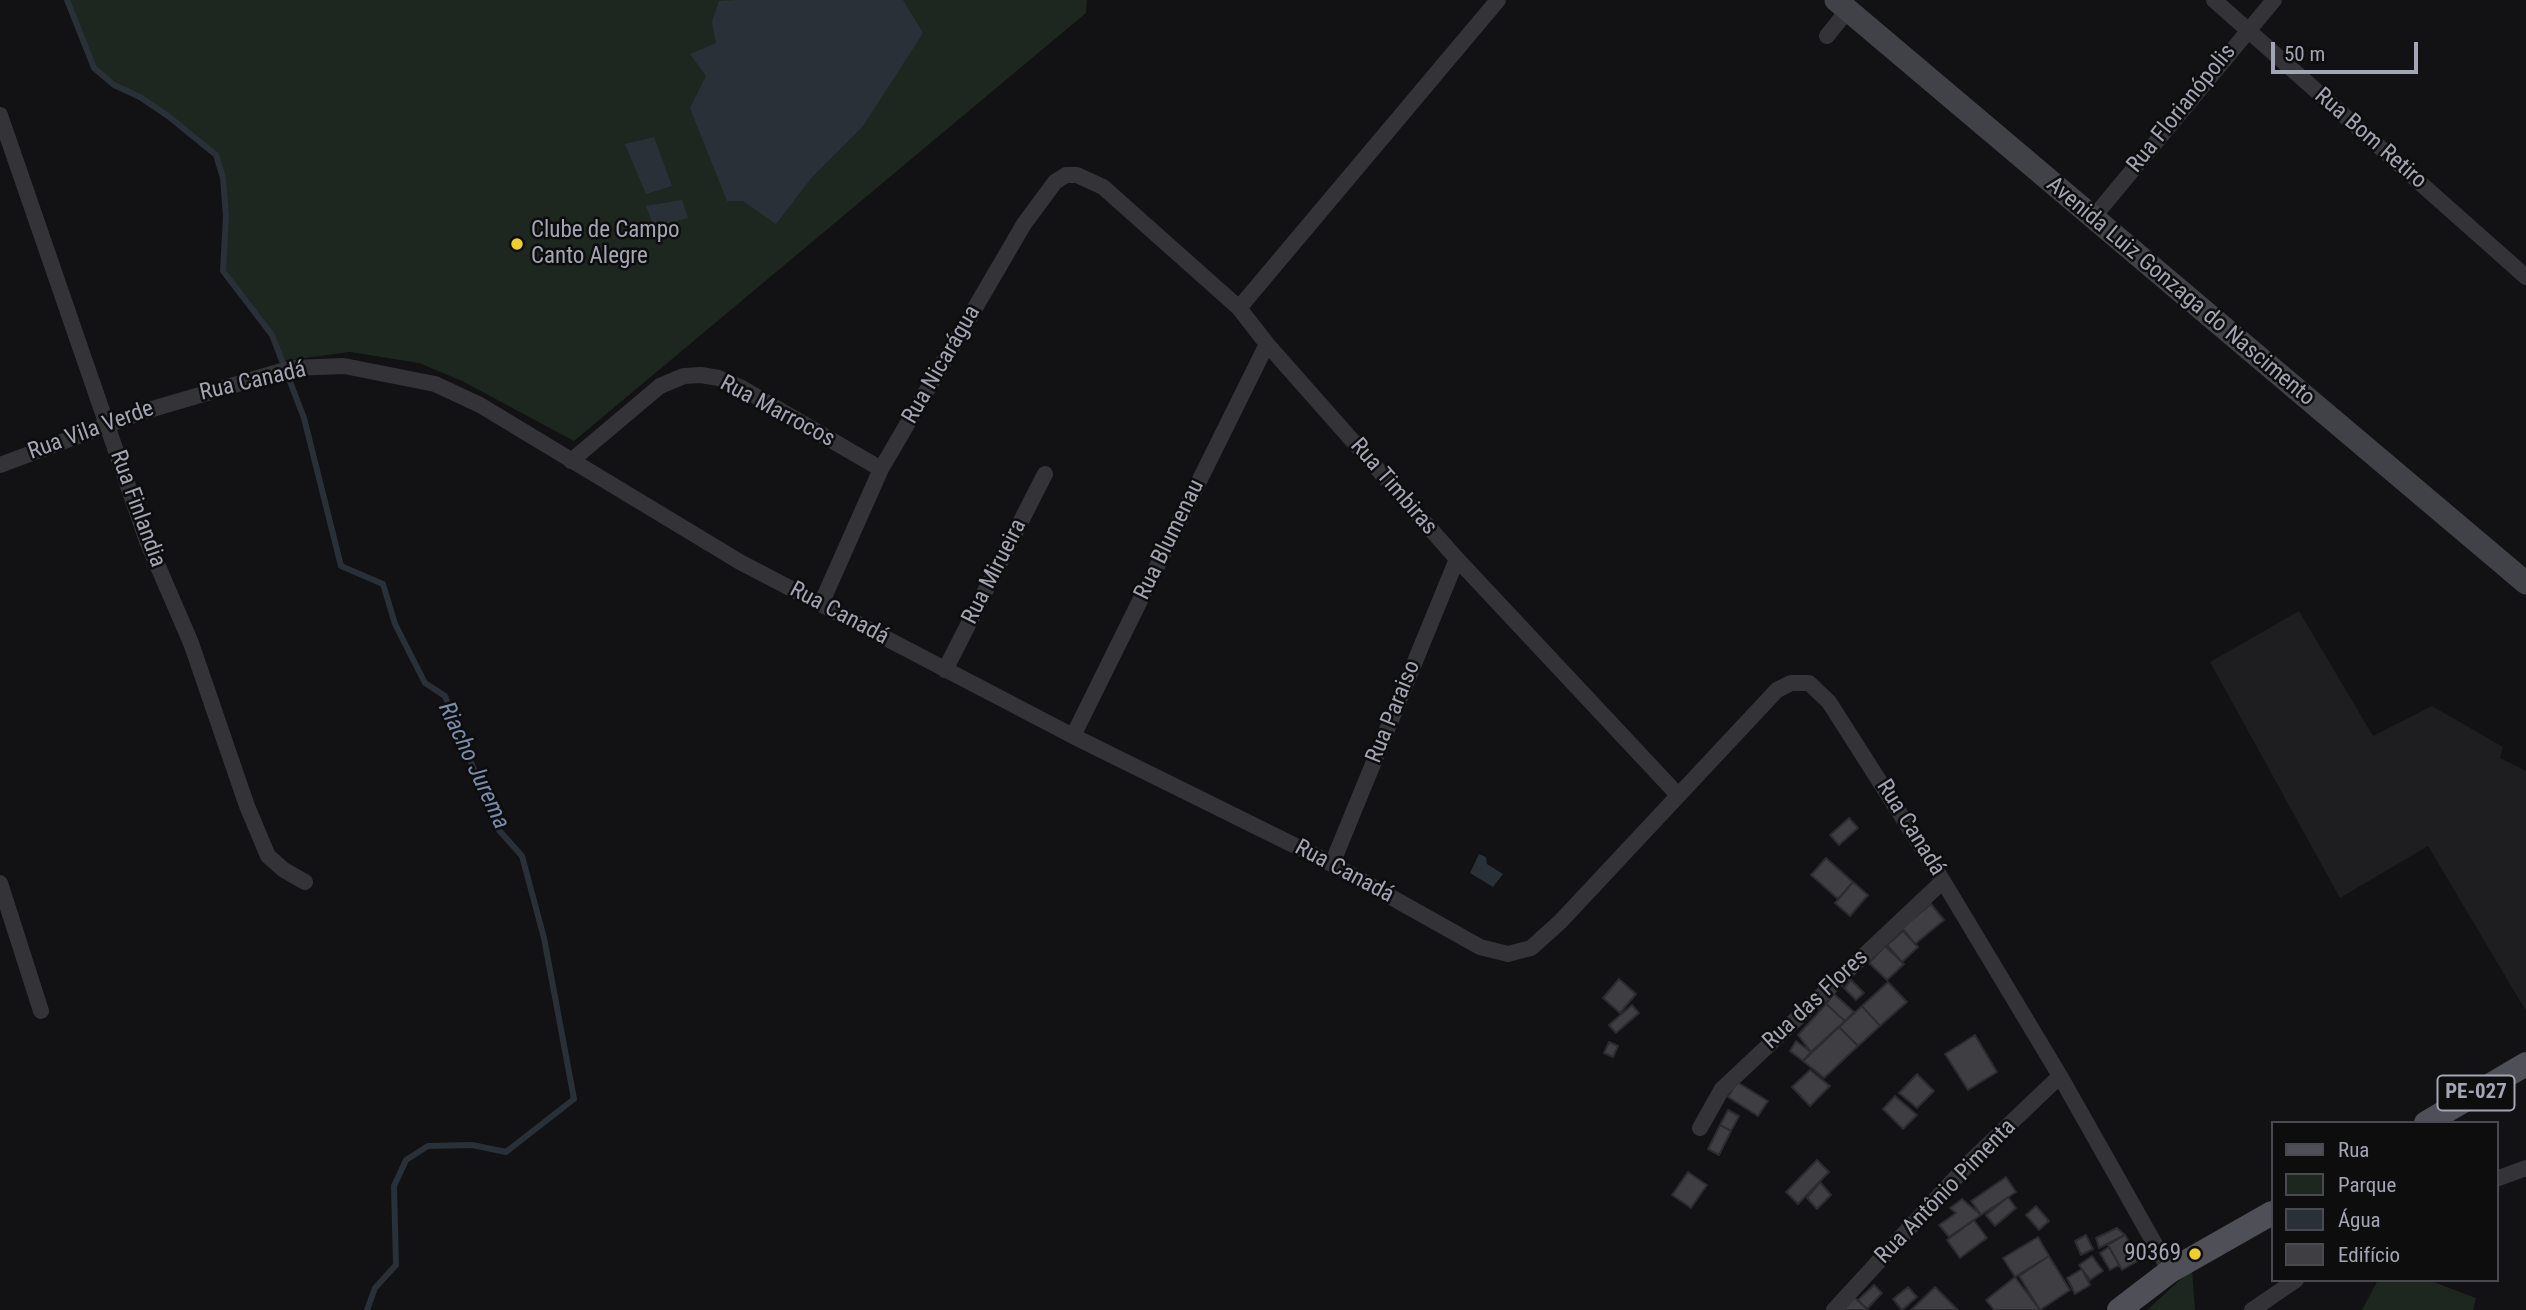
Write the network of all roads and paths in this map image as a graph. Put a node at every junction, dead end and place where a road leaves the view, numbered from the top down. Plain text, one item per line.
1 (1498, 0) edge
2 (2214, 0) edge
3 (2274, 0) edge
4 (1841, 5) edge
5 (2247, 31) junction
6 (1827, 36) dead end
7 (0, 115) edge
8 (1103, 187) joint
9 (2092, 219) junction
10 (2526, 276) edge
11 (1239, 308) junction
12 (1267, 344) junction
13 (183, 399) joint
14 (106, 425) junction
15 (571, 461) junction
16 (0, 465) edge
17 (881, 469) junction
18 (1045, 474) dead end
19 (1457, 559) junction
20 (2526, 583) edge
21 (821, 604) junction
22 (945, 670) junction
23 (1073, 736) junction
24 (1678, 794) junction
25 (1332, 864) junction
26 (1943, 881) junction
27 (305, 882) dead end
28 (0, 883) edge
29 (41, 1011) dead end
30 (2526, 1064) edge
31 (2060, 1076) junction
32 (2429, 1121) edge
33 (1700, 1128) dead end
34 (2526, 1168) edge
35 (2498, 1178) edge
36 (2270, 1214) edge
37 (2170, 1271) junction
38 (2293, 1282) edge
39 (1833, 1310) edge
40 (2119, 1310) edge
41 (2252, 1310) edge

1 - 11 street
2 - 5 street, Rua Bom Retiro
3 - 5 street, Rua Florianópolis
4 - 6 street
4 - 9 main road, Avenida Luiz Gonzaga do Nascimento
5 - 9 street, Rua Florianópolis
5 - 10 street, Rua Bom Retiro
7 - 14 street, Rua Finlandia
8 - 11 street, Rua Timbiras
8 - 17 street, Rua Nicarágua
9 - 20 main road, Avenida Luiz Gonzaga do Nascimento
11 - 12 street, Rua Timbiras
12 - 19 street, Rua Timbiras
12 - 23 street, Rua Blumenau
13 - 14 street, Rua Vila Verde
13 - 15 street, Rua Canadá
14 - 16 street, Rua Vila Verde
14 - 27 street, Rua Finlandia
15 - 17 street, Rua Marrocos
15 - 21 street, Rua Canadá
17 - 21 street, Rua Nicarágua
18 - 22 street, Rua Mirueira
19 - 24 street, Rua Timbiras
19 - 25 street, Rua Paraiso
21 - 22 street, Rua Canadá
22 - 23 street, Rua Canadá
23 - 25 street, Rua Canadá
24 - 25 street, Rua Canadá
24 - 26 street, Rua Canadá
26 - 31 street, Rua Canadá
26 - 33 street, Rua das Flores
28 - 29 street
30 - 32 main road, PE-027
31 - 37 street, Rua Canadá
31 - 39 street, Rua Antônio Pimenta
34 - 35 street
36 - 37 main road
37 - 40 main road
38 - 41 street

